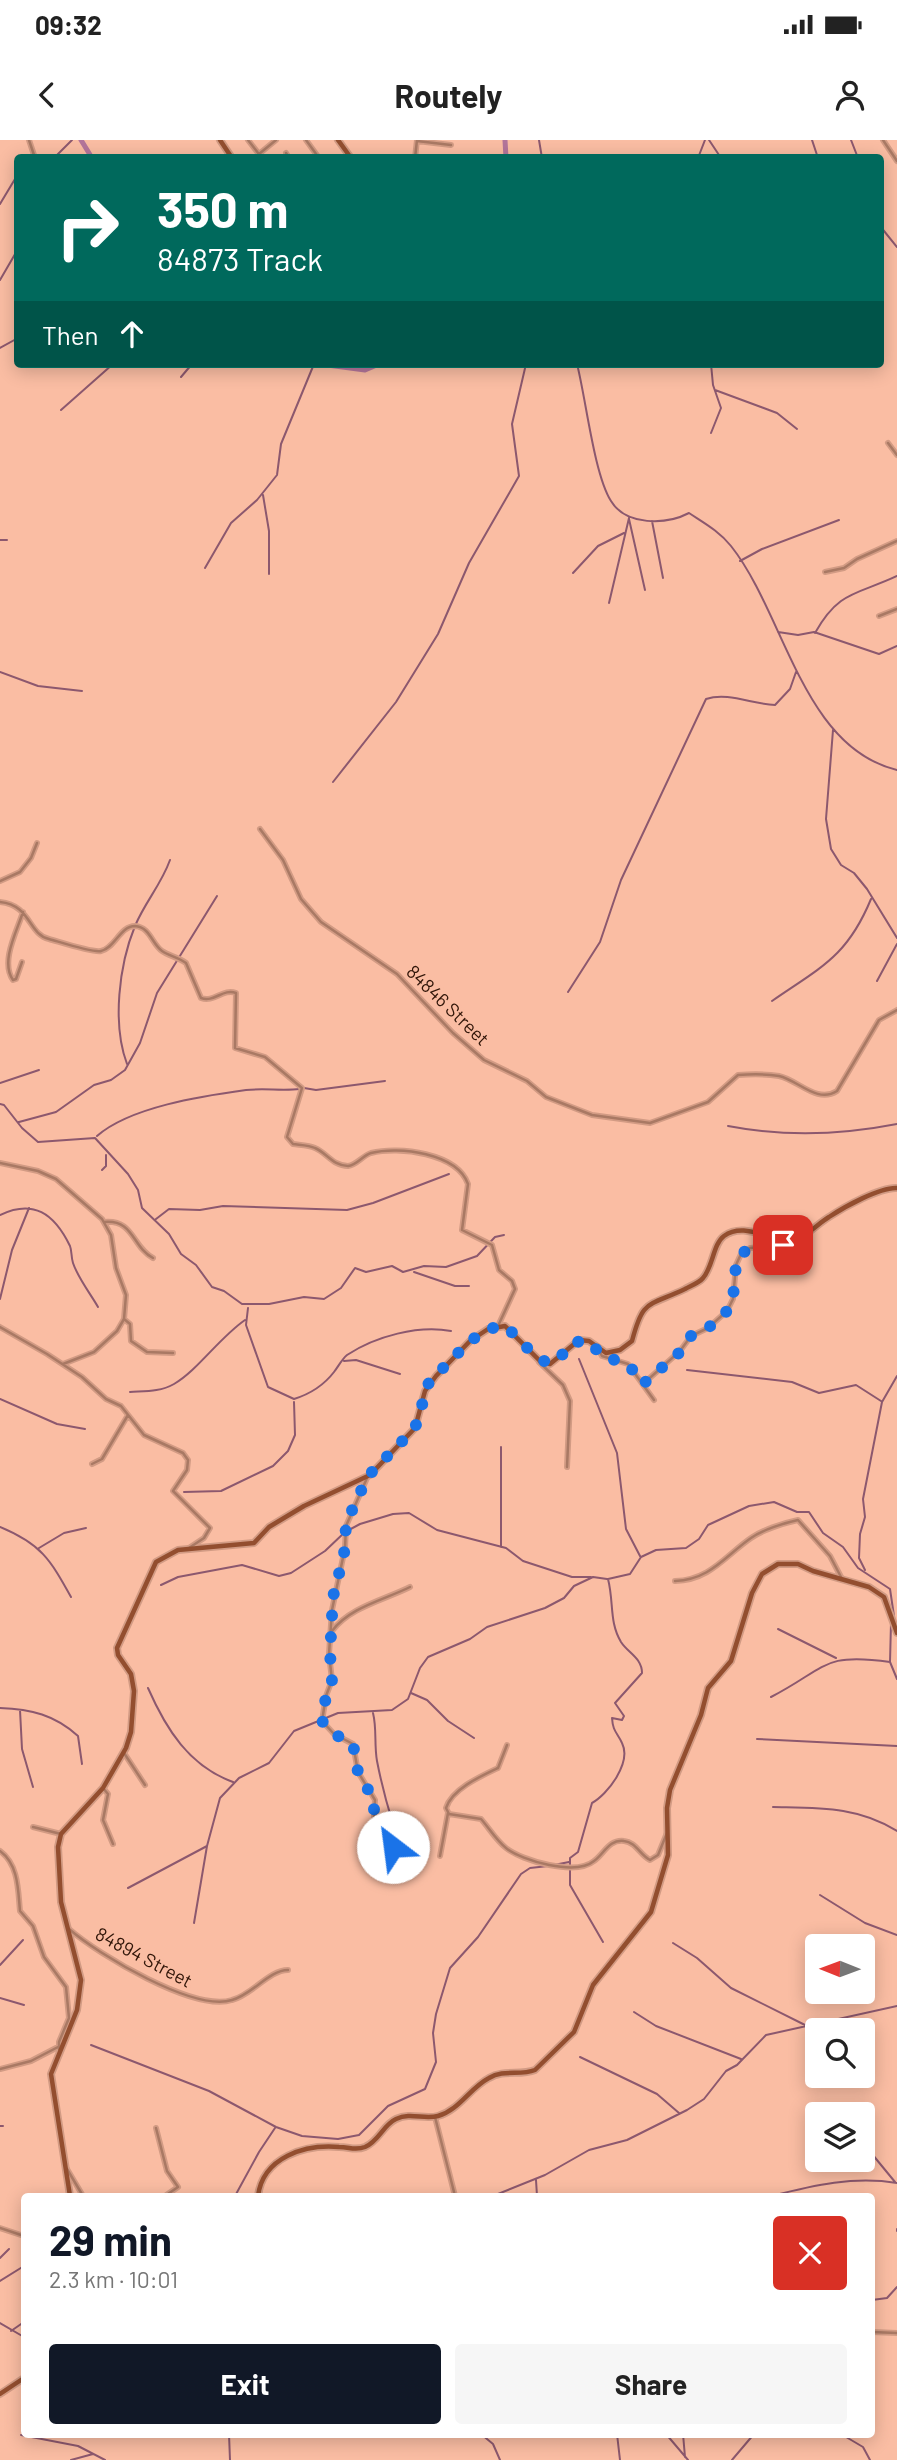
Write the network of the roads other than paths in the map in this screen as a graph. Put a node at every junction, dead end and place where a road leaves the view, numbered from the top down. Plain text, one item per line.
1 (276, 140) edge
2 (306, 140) edge
3 (338, 140) edge
4 (417, 140) edge
5 (883, 140) edge
6 (451, 145) dead end
7 (262, 154) edge
8 (317, 154) edge
9 (349, 154) edge
10 (897, 161) edge
11 (888, 443) dead end
12 (897, 455) edge
13 (897, 541) edge
14 (825, 572) dead end
15 (897, 609) edge
16 (879, 616) dead end
17 (260, 829) dead end
18 (37, 843) dead end
19 (0, 881) edge
20 (0, 902) edge
21 (23, 911) junction
22 (22, 962) dead end
23 (897, 1010) edge
24 (0, 1163) edge
25 (897, 1188) edge
26 (104, 1222) junction
27 (800, 1237) junction
28 (153, 1258) dead end
29 (124, 1320) junction
30 (498, 1325) junction
31 (0, 1327) edge
32 (597, 1347) junction
33 (173, 1353) dead end
34 (539, 1359) junction
35 (62, 1365) junction
36 (643, 1384) junction
37 (654, 1400) dead end
38 (128, 1415) junction
39 (92, 1464) dead end
40 (567, 1467) dead end
41 (369, 1475) junction
42 (186, 1550) junction
43 (841, 1577) junction
44 (675, 1581) dead end
45 (410, 1587) dead end
46 (332, 1631) junction
47 (897, 1633) edge
48 (507, 1745) dead end
49 (124, 1753) junction
50 (145, 1785) dead end
51 (103, 1788) junction
52 (448, 1813) junction
53 (33, 1827) dead end
54 (668, 1830) junction
55 (61, 1834) junction
56 (113, 1844) dead end
57 (393, 1847) dead end
58 (0, 1852) edge
59 (440, 1856) dead end
60 (66, 1927) junction
61 (288, 1970) dead end
62 (59, 2048) junction
63 (0, 2069) edge
64 (435, 2117) junction
65 (156, 2127) dead end
66 (64, 2165) junction
67 (69, 2193) edge
68 (81, 2193) edge
69 (169, 2193) edge
70 (259, 2193) edge
71 (454, 2193) edge
72 (0, 2228) edge
73 (21, 2235) edge
74 (875, 2332) edge
75 (897, 2333) edge
76 (21, 2380) edge
77 (0, 2394) edge

1 - 7 street
2 - 8 street
3 - 9 street
4 - 6 street
5 - 10 street
11 - 12 street
13 - 14 street
15 - 16 street
17 - 23 street, 84846 Street
18 - 19 street
20 - 21 street
21 - 22 street
21 - 30 street
24 - 26 street
25 - 27 street
26 - 28 street
26 - 29 street
27 - 32 street
27 - 36 street
29 - 33 street
29 - 35 street
30 - 34 street
30 - 41 street
31 - 35 street
32 - 34 street
32 - 36 street
34 - 40 street
35 - 38 street
36 - 37 street
38 - 39 street
38 - 42 street
41 - 42 street
41 - 46 street
42 - 49 street
43 - 44 street
43 - 47 street
43 - 54 street
45 - 46 street
46 - 57 street
48 - 52 street
49 - 50 street
49 - 51 street
51 - 55 street
51 - 56 street
52 - 54 street
52 - 59 street
53 - 55 street
54 - 64 street
55 - 60 street
58 - 62 street
60 - 61 street, 84894 Street
60 - 62 street
62 - 63 street
62 - 66 street
64 - 70 street
64 - 71 street
65 - 69 street
66 - 67 street
66 - 68 street
72 - 73 street
74 - 75 street
76 - 77 street

